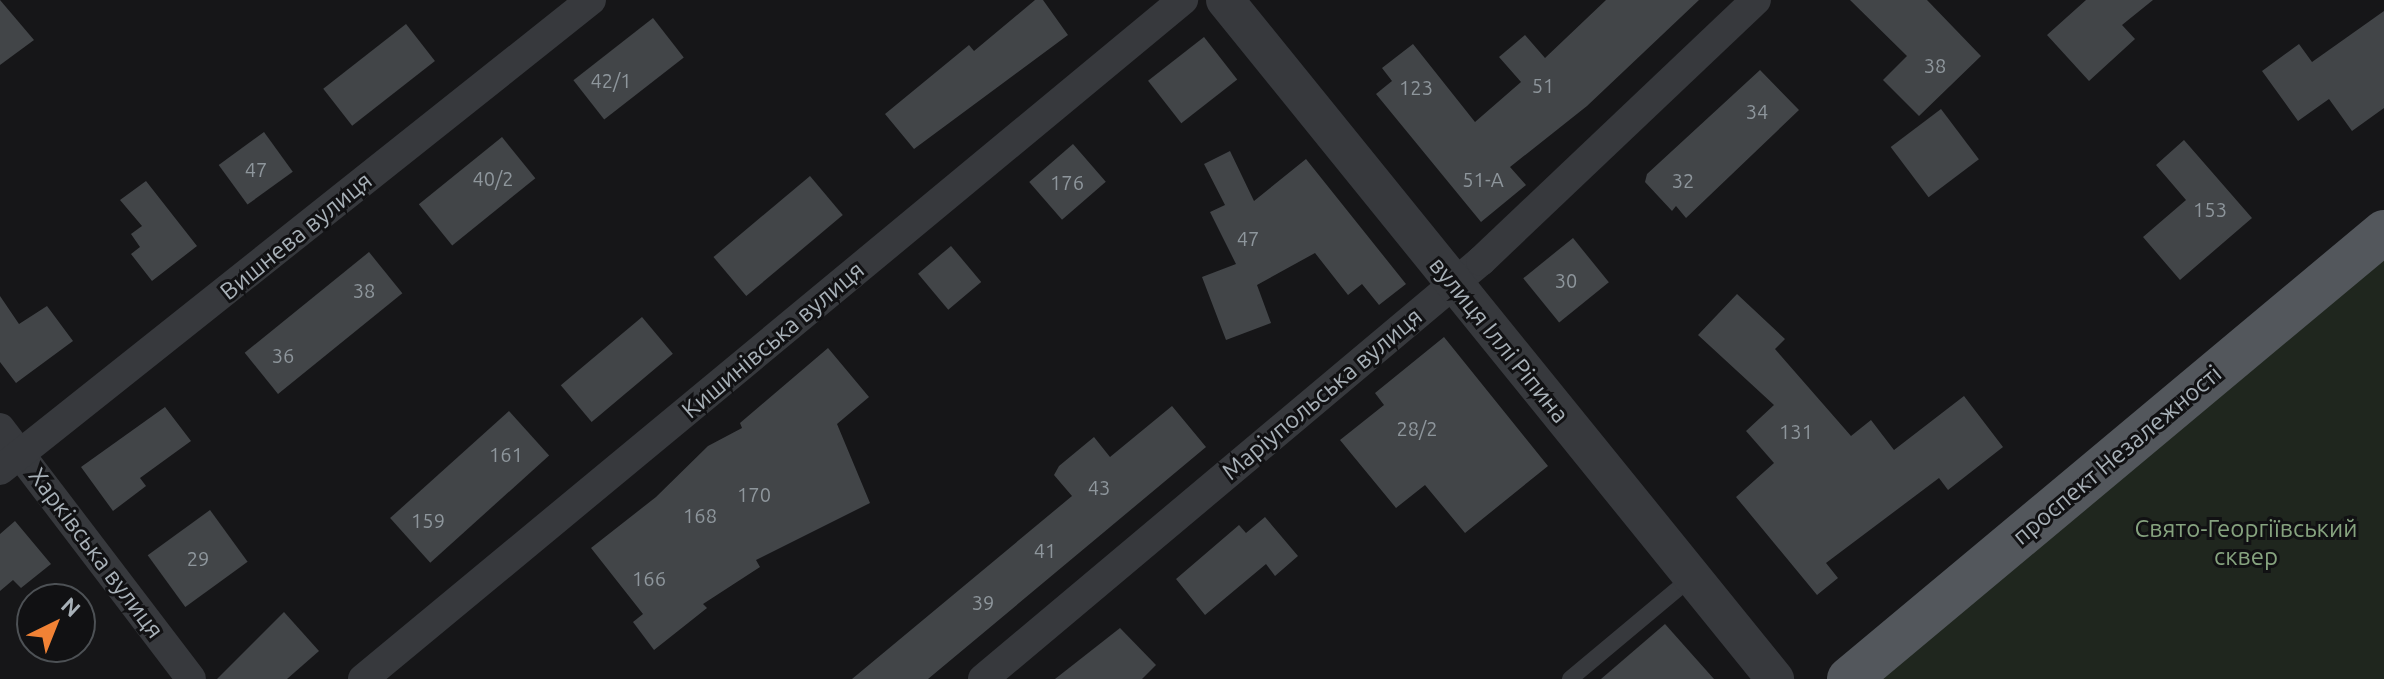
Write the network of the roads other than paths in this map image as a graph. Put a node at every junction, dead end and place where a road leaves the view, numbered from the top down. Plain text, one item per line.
1 (591, 0) edge
2 (1183, 0) edge
3 (1225, 0) edge
4 (1756, 0) edge
5 (2384, 232) edge
6 (1454, 283) junction
7 (0, 428) edge
8 (11, 463) edge
9 (1691, 578) junction
10 (191, 679) edge
11 (363, 679) edge
12 (983, 679) edge
13 (1570, 679) edge
14 (1775, 679) edge
15 (1849, 679) edge

1 - 8 street, Вишнева вулиця
2 - 11 street, Кишинівська вулиця
3 - 6 street, вулиця Іллі Ріпина
4 - 6 street, Маріупольська вулиця
5 - 15 main road, проспект Незалежності
6 - 9 street, вулиця Іллі Ріпина
6 - 12 street, Маріупольська вулиця
7 - 8 street, Харківська вулиця
8 - 10 street, Харківська вулиця
9 - 13 lane
9 - 14 street, вулиця Іллі Ріпина

